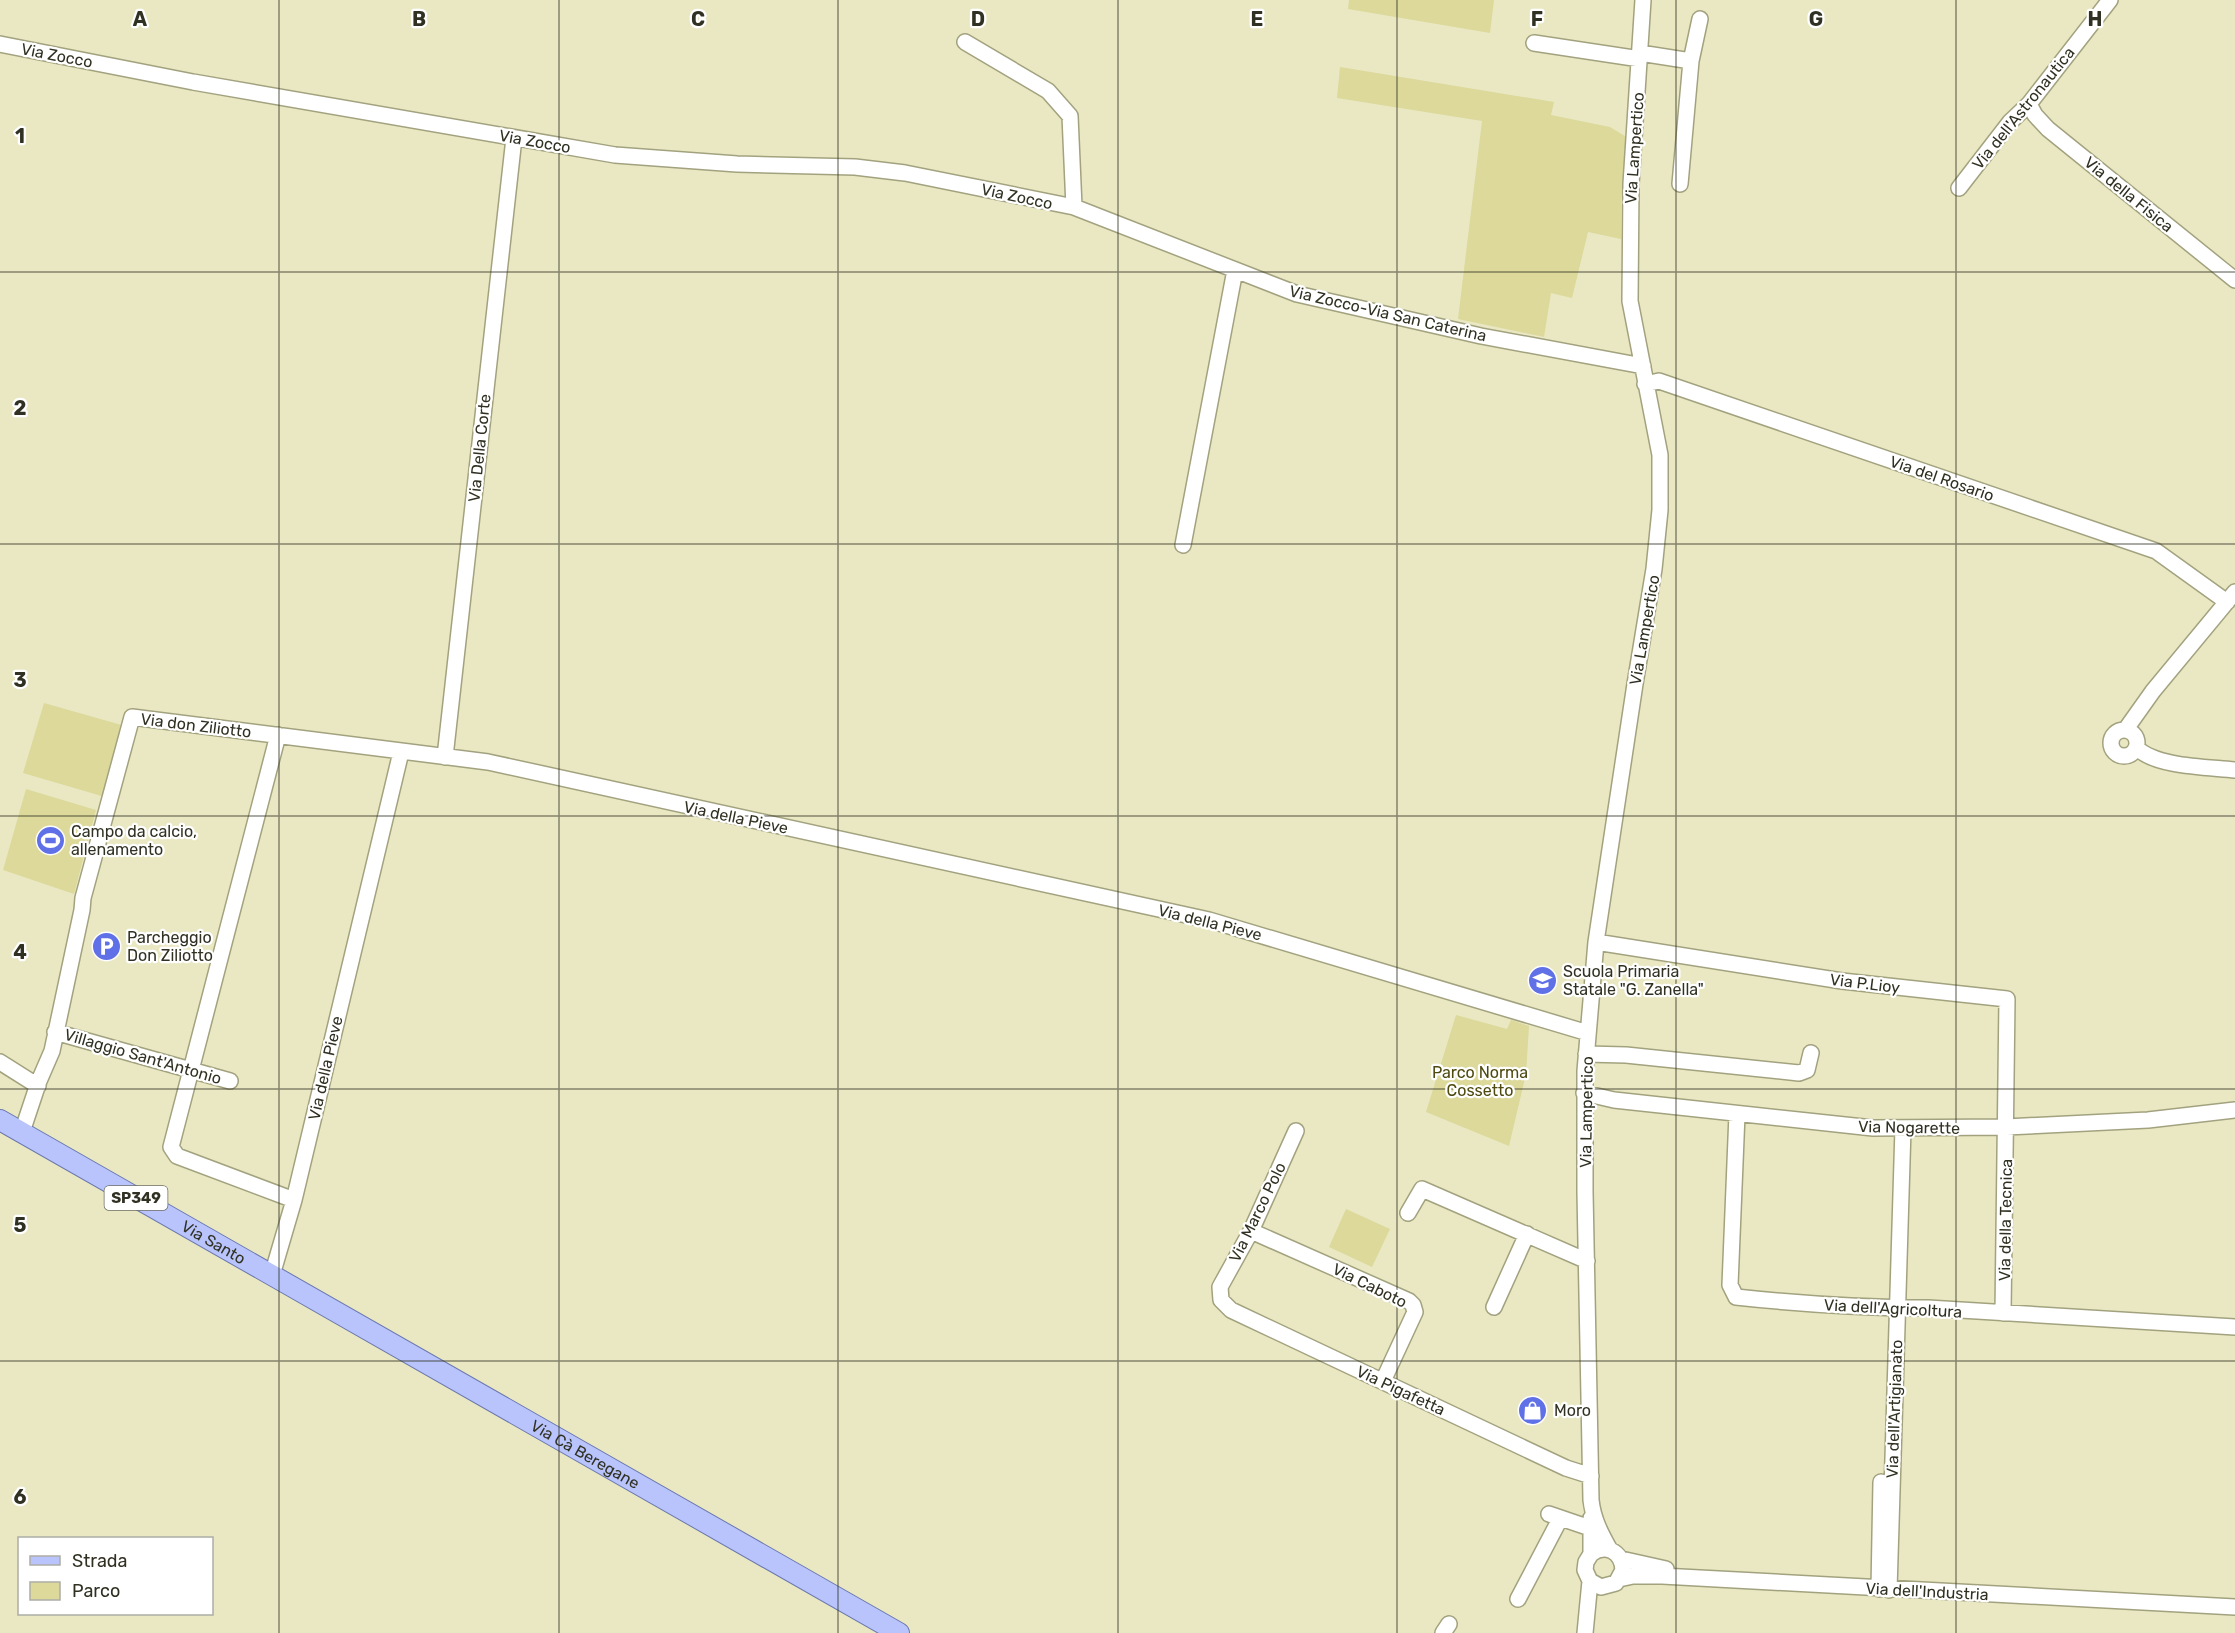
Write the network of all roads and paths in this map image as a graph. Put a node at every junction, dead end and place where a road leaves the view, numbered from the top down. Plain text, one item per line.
1 (1643, 0) edge
2 (2110, 0) edge
3 (1700, 19) dead end
4 (965, 42) dead end
5 (0, 44) edge
6 (1534, 44) dead end
7 (1640, 56) junction
8 (1691, 61) junction
9 (2029, 104) junction
10 (514, 138) junction
11 (1680, 184) dead end
12 (1959, 188) dead end
13 (1074, 207) junction
14 (1235, 270) junction
15 (2235, 280) edge
16 (1643, 366) junction
17 (1645, 384) junction
18 (1183, 545) dead end
19 (2231, 597) edge
20 (2126, 729) junction
21 (278, 735) junction
22 (2137, 748) junction
23 (401, 752) junction
24 (445, 757) junction
25 (2235, 770) edge
26 (1596, 942) junction
27 (55, 1032) junction
28 (1588, 1033) junction
29 (1586, 1053) junction
30 (1811, 1053) dead end
31 (0, 1062) edge
32 (190, 1070) junction
33 (230, 1081) dead end
34 (38, 1086) junction
35 (1584, 1093) junction
36 (2235, 1110) edge
37 (1737, 1114) junction
38 (0, 1120) edge
39 (2006, 1127) junction
40 (1904, 1128) junction
41 (1296, 1131) dead end
42 (22, 1132) junction
43 (294, 1200) junction
44 (1408, 1213) dead end
45 (1251, 1231) junction
46 (1527, 1233) junction
47 (1587, 1261) junction
48 (272, 1275) junction
49 (1220, 1293) joint
50 (1494, 1307) dead end
51 (1892, 1308) junction
52 (2003, 1313) junction
53 (2235, 1327) edge
54 (1383, 1381) junction
55 (1591, 1476) junction
56 (1592, 1512) junction
57 (1590, 1528) junction
58 (1591, 1554) junction
59 (1616, 1554) junction
60 (1590, 1581) junction
61 (1613, 1583) junction
62 (1884, 1586) junction
63 (1518, 1599) dead end
64 (2235, 1600) edge
65 (2235, 1607) edge
66 (1586, 1628) edge
67 (899, 1633) edge

1 - 7 street, Via Lampertico
2 - 9 street, Via dell'Astronautica
3 - 8 street
4 - 13 street
5 - 10 street, Via Zocco
6 - 7 street
7 - 8 street
7 - 16 street, Via Lampertico
8 - 11 street
9 - 12 street, Via dell'Astronautica
9 - 15 street, Via della Fisica
10 - 13 street, Via Zocco
10 - 24 street, Via Della Corte
13 - 14 street, Via Zocco-Via San Caterina
14 - 16 street, Via Zocco-Via San Caterina
14 - 18 street
16 - 17 street, Via Lampertico
17 - 19 street, Via del Rosario
17 - 26 street, Via Lampertico
19 - 20 street
20 - 22 street
20 - 22 street
21 - 23 street, Via don Ziliotto
21 - 27 street, Via don Ziliotto
21 - 32 street
22 - 25 street
23 - 24 street, Via della Pieve
23 - 43 street, Via della Pieve
24 - 28 street, Via della Pieve
26 - 28 street, Via Lampertico
26 - 39 street, Via P.Lioy
27 - 32 street, Villaggio Sant'Antonio
27 - 34 street, Via don Ziliotto
28 - 29 street, Via Lampertico
29 - 30 street
29 - 35 street, Via Lampertico
31 - 34 street
32 - 33 street, Villaggio Sant'Antonio
32 - 43 street
34 - 42 street, Via don Ziliotto
35 - 37 street, Via Nogarette
35 - 47 street, Via Lampertico
36 - 39 street, Via Nogarette
37 - 40 street, Via Nogarette
37 - 51 street, Via dell'Agricoltura
38 - 42 main road, Via Santo / SP349
39 - 40 street, Via Nogarette
39 - 52 street, Via della Tecnica
40 - 51 street, Via dell'Artigianato
41 - 45 street, Via Marco Polo
42 - 48 main road, Via Santo / SP349
43 - 48 street, Via della Pieve
44 - 46 street
45 - 49 street, Via Marco Polo
45 - 54 street, Via Caboto
46 - 47 street
46 - 50 street
47 - 55 street, Via Lampertico
48 - 67 main road, Via Cà Beregane / SP349
49 - 54 street, Via Pigafetta
51 - 52 street, Via dell'Agricoltura
51 - 62 street, Via dell'Artigianato
52 - 53 street, Via dell'Agricoltura
54 - 55 street, Via Pigafetta
55 - 56 street, Via Lampertico
56 - 57 street, Via Lampertico
56 - 59 street, Via Lampertico
57 - 58 street, Via Lampertico
57 - 63 street
58 - 59 street
58 - 60 street, Via Lampertico
59 - 61 street, Via Lampertico
59 - 62 street, Via dell'Industria
60 - 61 street
60 - 66 street, Via Lampertico
61 - 62 street, Via dell'Industria
61 - 66 street, Via Lampertico
62 - 64 street, Via dell'Industria
62 - 65 street, Via dell'Industria

